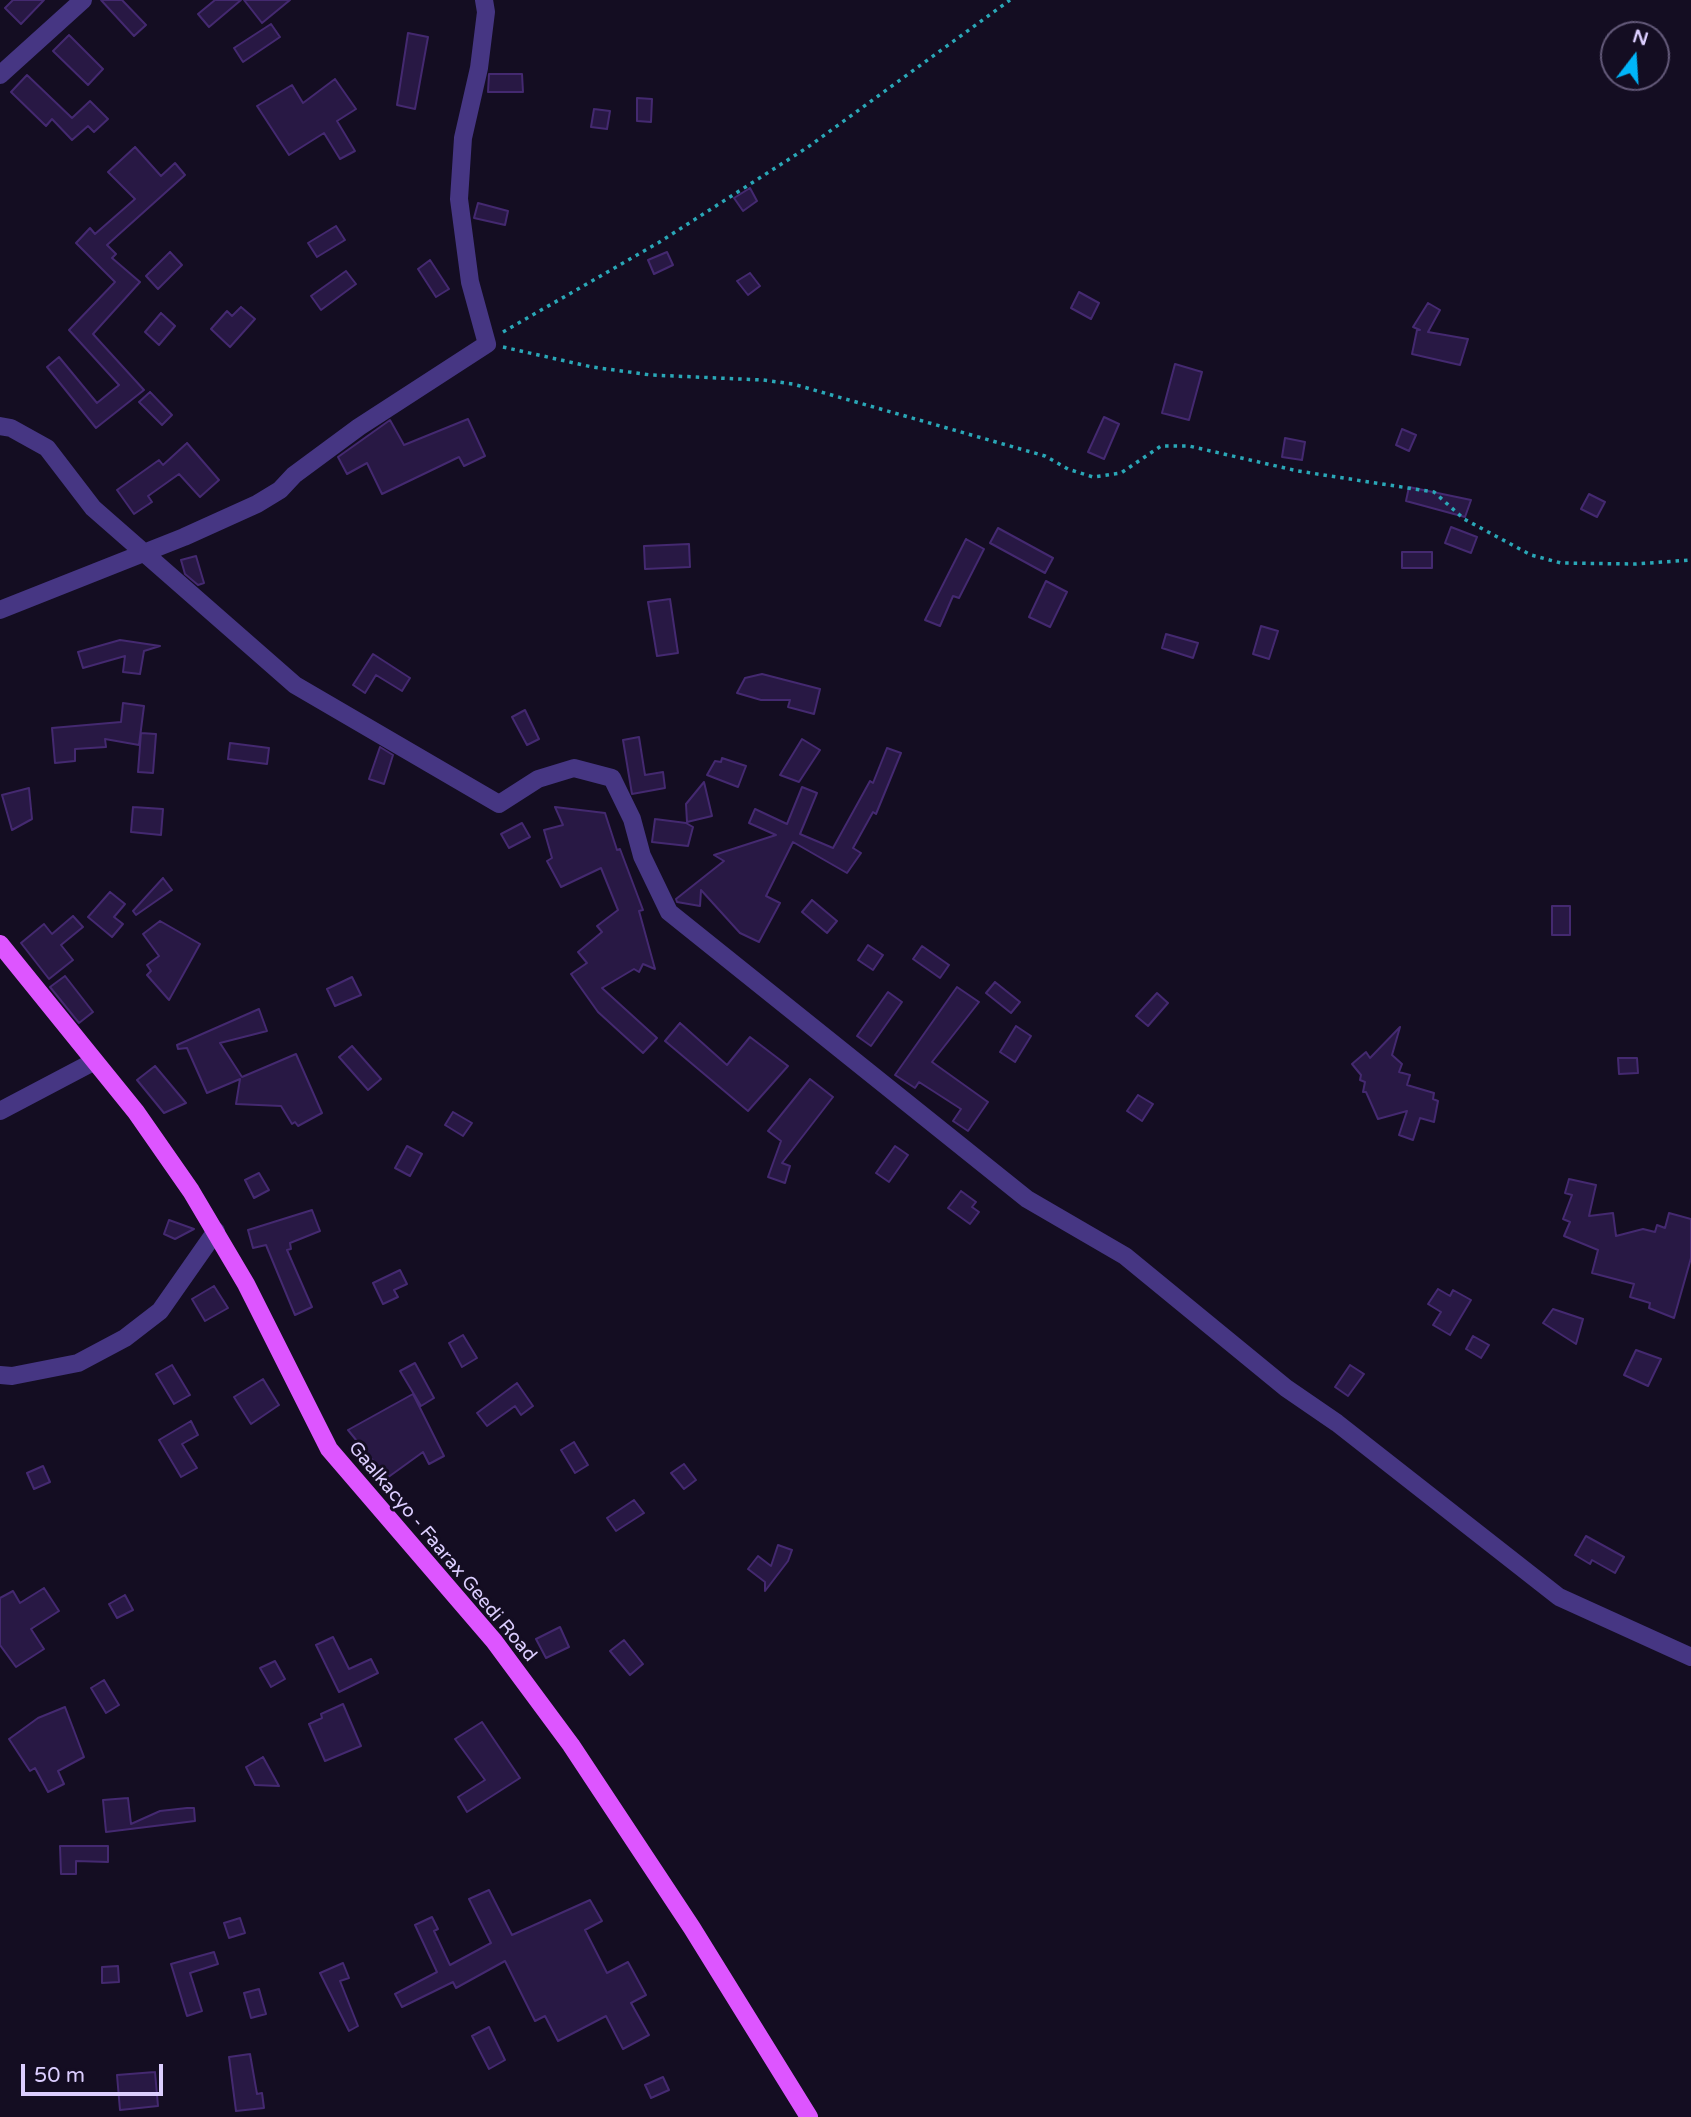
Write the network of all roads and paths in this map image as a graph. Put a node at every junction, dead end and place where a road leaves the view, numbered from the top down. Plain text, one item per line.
1 (83, 0) edge
2 (1010, 0) edge
3 (486, 4) edge
4 (0, 75) edge
5 (487, 344) junction
6 (0, 426) edge
7 (143, 554) junction
8 (1691, 560) edge
9 (0, 610) edge
10 (0, 944) edge
11 (93, 1062) junction
12 (0, 1111) edge
13 (216, 1231) junction
14 (0, 1375) edge
15 (1691, 1657) edge
16 (809, 2117) edge

1 - 4 street
2 - 5 path
3 - 5 street
5 - 7 street
5 - 8 path
6 - 7 street
7 - 9 street
7 - 15 street
10 - 11 main road, Gaalkacyo - Faarax Geedi Road
11 - 12 street
11 - 13 main road, Gaalkacyo - Faarax Geedi Road
13 - 14 street
13 - 16 main road, Gaalkacyo - Faarax Geedi Road

